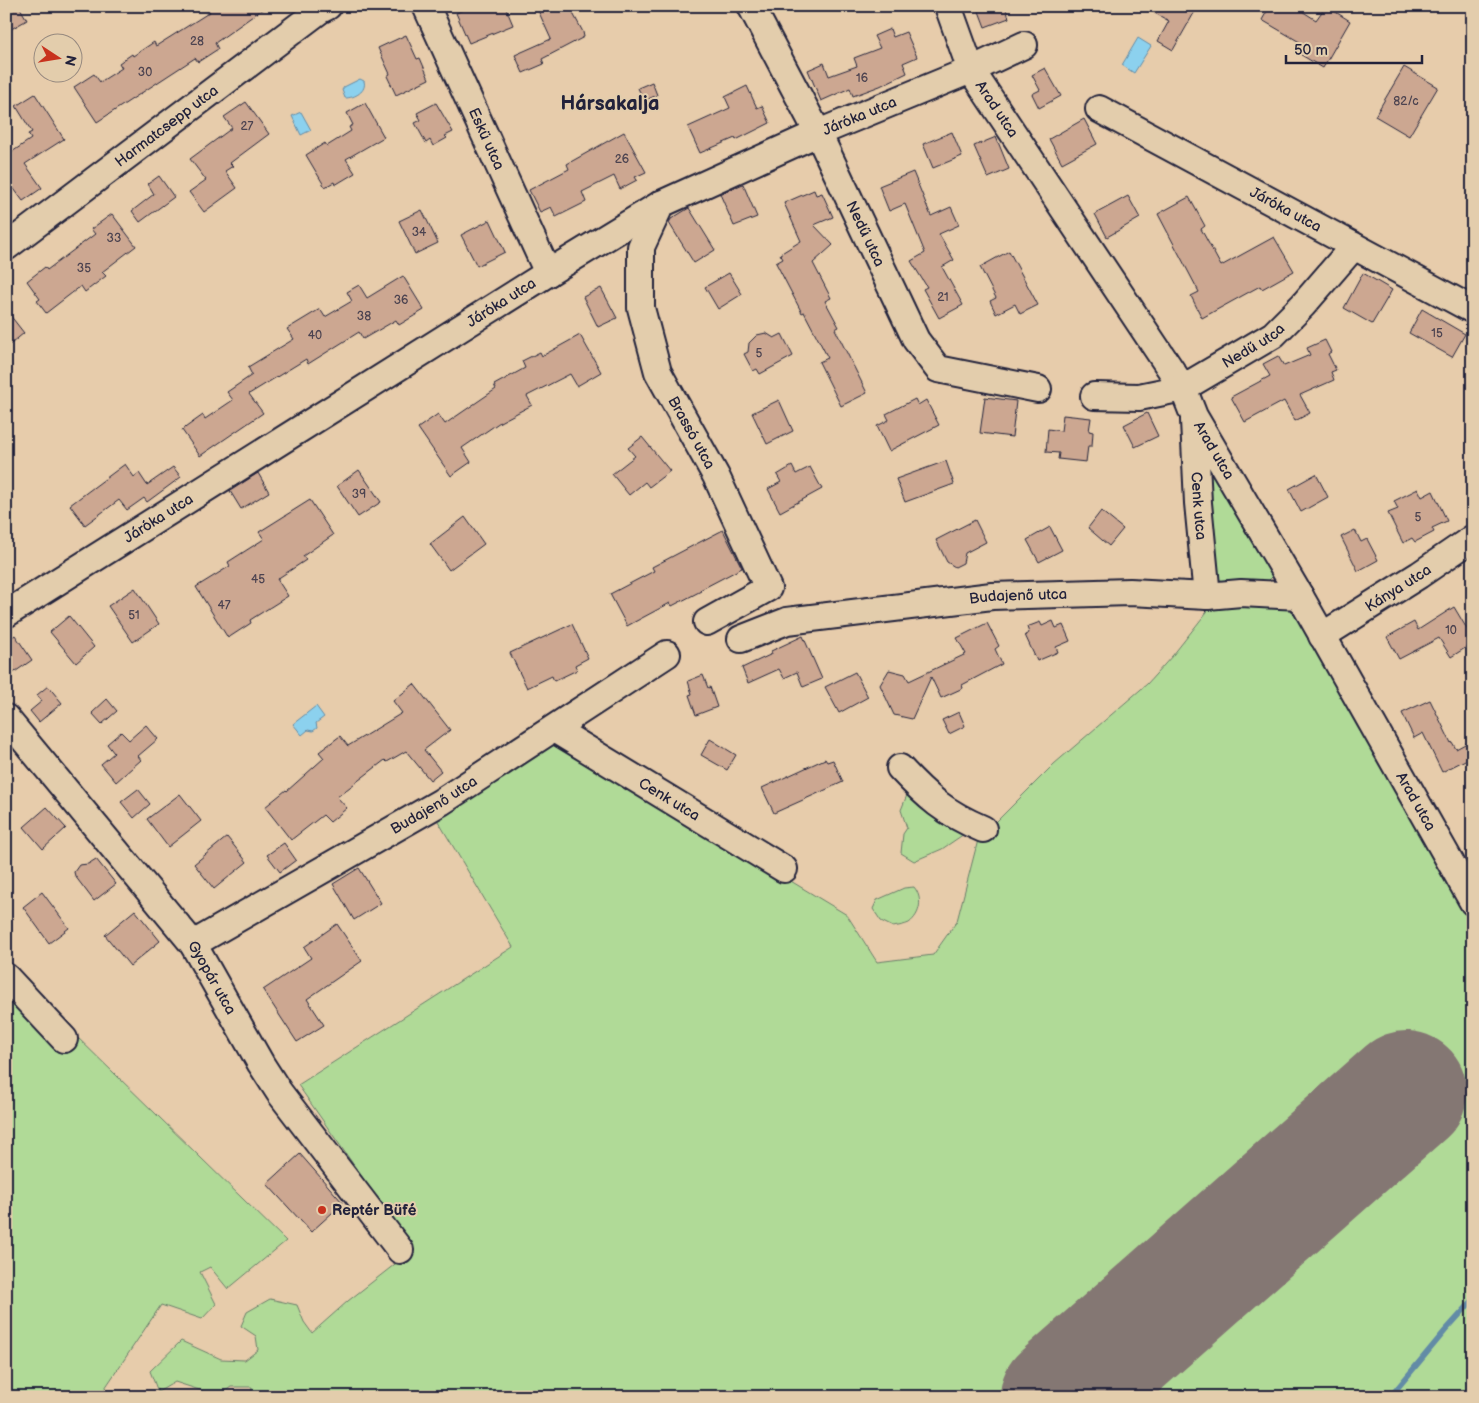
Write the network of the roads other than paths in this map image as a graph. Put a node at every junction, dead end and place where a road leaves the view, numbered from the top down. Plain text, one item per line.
1 (328, 6) edge
2 (426, 6) edge
3 (751, 6) edge
4 (948, 6) edge
5 (1024, 45) dead end
6 (971, 70) junction
7 (1099, 109) dead end
8 (818, 133) junction
9 (660, 204) junction
10 (1354, 246) junction
11 (6, 247) edge
12 (548, 272) junction
13 (1473, 310) edge
14 (1038, 388) dead end
15 (1184, 388) junction
16 (1094, 396) dead end
17 (1194, 416) junction
18 (1473, 538) edge
19 (1207, 596) junction
20 (1300, 596) junction
21 (6, 614) edge
22 (707, 622) dead end
23 (1322, 636) junction
24 (741, 639) dead end
25 (667, 654) dead end
26 (6, 718) edge
27 (554, 729) junction
28 (900, 768) dead end
29 (983, 828) dead end
30 (784, 870) dead end
31 (1471, 893) edge
32 (193, 944) junction
33 (6, 977) edge
34 (64, 1039) dead end
35 (400, 1250) dead end

1 - 11 street, Harmatcsepp utca
2 - 12 street, Eskü utca
3 - 8 street, Nedű utca
4 - 6 street, Arad utca
5 - 6 street, Járóka utca
6 - 8 street, Járóka utca
6 - 15 street, Arad utca
7 - 10 street, Járóka utca
8 - 9 street, Járóka utca
8 - 14 street, Nedű utca
9 - 12 street, Járóka utca
9 - 22 street, Brassó utca
10 - 13 street, Járóka utca
10 - 15 street, Nedű utca
12 - 21 street, Járóka utca
15 - 16 street, Nedű utca
15 - 17 street, Arad utca
17 - 19 street, Cenk utca
17 - 20 street, Arad utca
18 - 23 street, Kánya utca
19 - 20 street, Budajenő utca
19 - 24 street, Budajenő utca
20 - 23 street, Arad utca
23 - 31 street, Arad utca
25 - 27 street, Budajenő utca
26 - 32 street, Gyopár utca
27 - 30 street, Cenk utca
27 - 32 street, Budajenő utca
28 - 29 street
32 - 35 street, Gyopár utca
33 - 34 street

